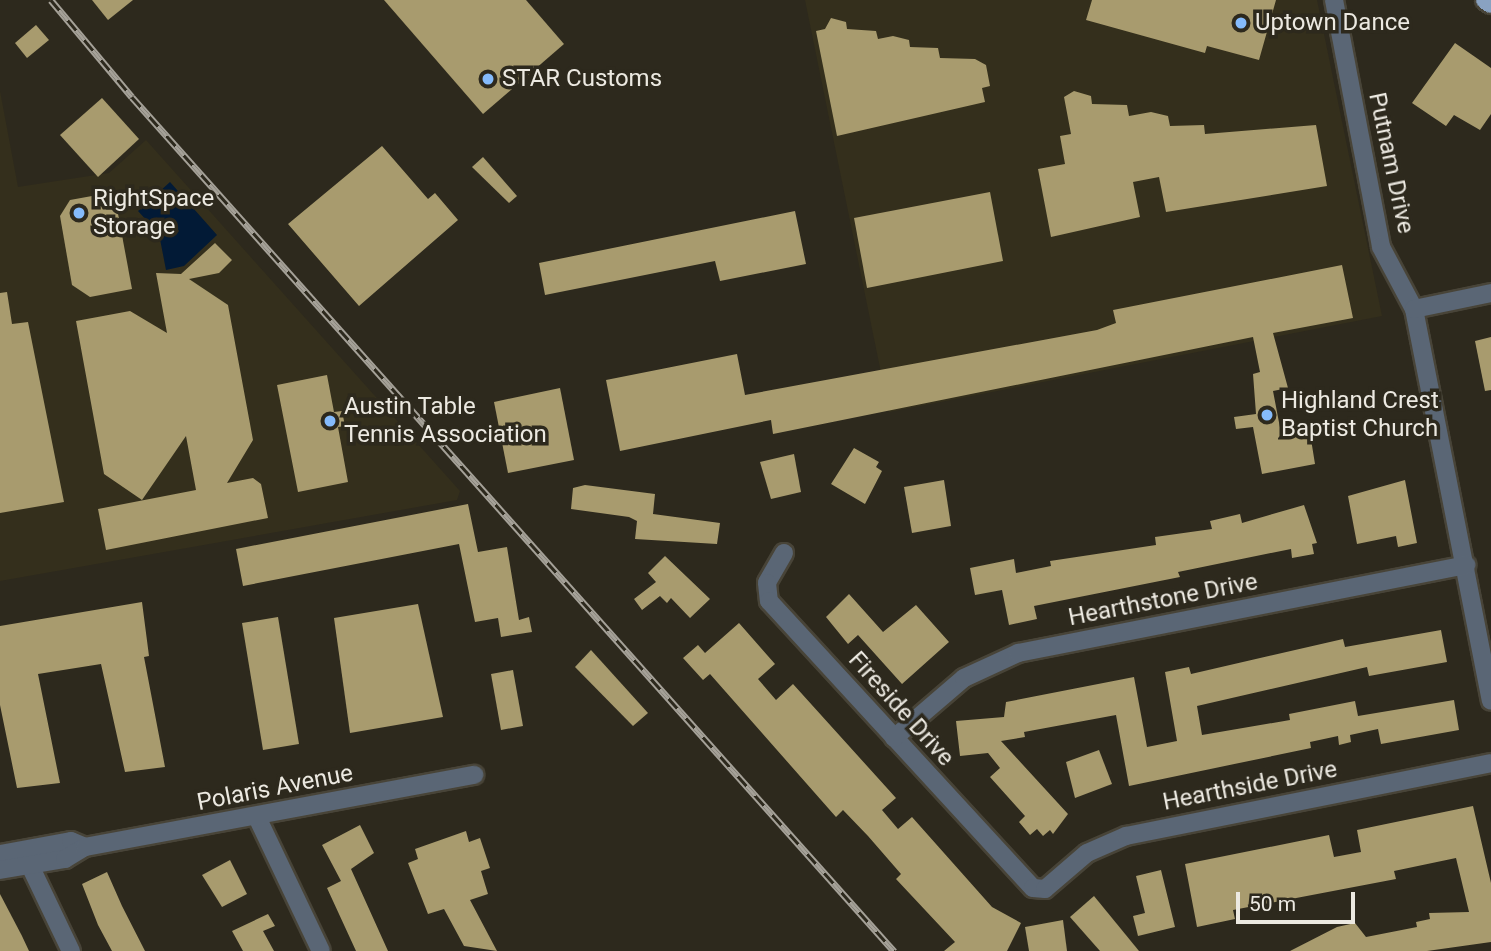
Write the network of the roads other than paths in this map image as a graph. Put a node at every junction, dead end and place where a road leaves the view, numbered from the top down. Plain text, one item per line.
1 (1334, 0) edge
2 (1485, 0) edge
3 (1491, 4) edge
4 (1491, 293) edge
5 (1414, 309) junction
6 (784, 553) dead end
7 (1466, 565) junction
8 (1491, 701) edge
9 (894, 738) junction
10 (1491, 763) edge
11 (474, 775) dead end
12 (257, 817) junction
13 (0, 855) edge
14 (26, 858) junction
15 (0, 870) edge
16 (1033, 888) joint
17 (71, 951) edge
18 (321, 951) edge

1 - 5 street, Putnam Drive
2 - 3 main road
4 - 5 street
5 - 7 street, Putnam Drive
6 - 9 street, Fireside Drive
7 - 8 street, Putnam Drive
7 - 9 street, Hearthstone Drive
9 - 16 street, Fireside Drive
10 - 16 street, Hearthside Drive
11 - 12 street, Polaris Avenue
12 - 14 street, Polaris Avenue
12 - 18 street
13 - 14 street, Polaris Avenue
14 - 15 street, Polaris Avenue
14 - 17 street

